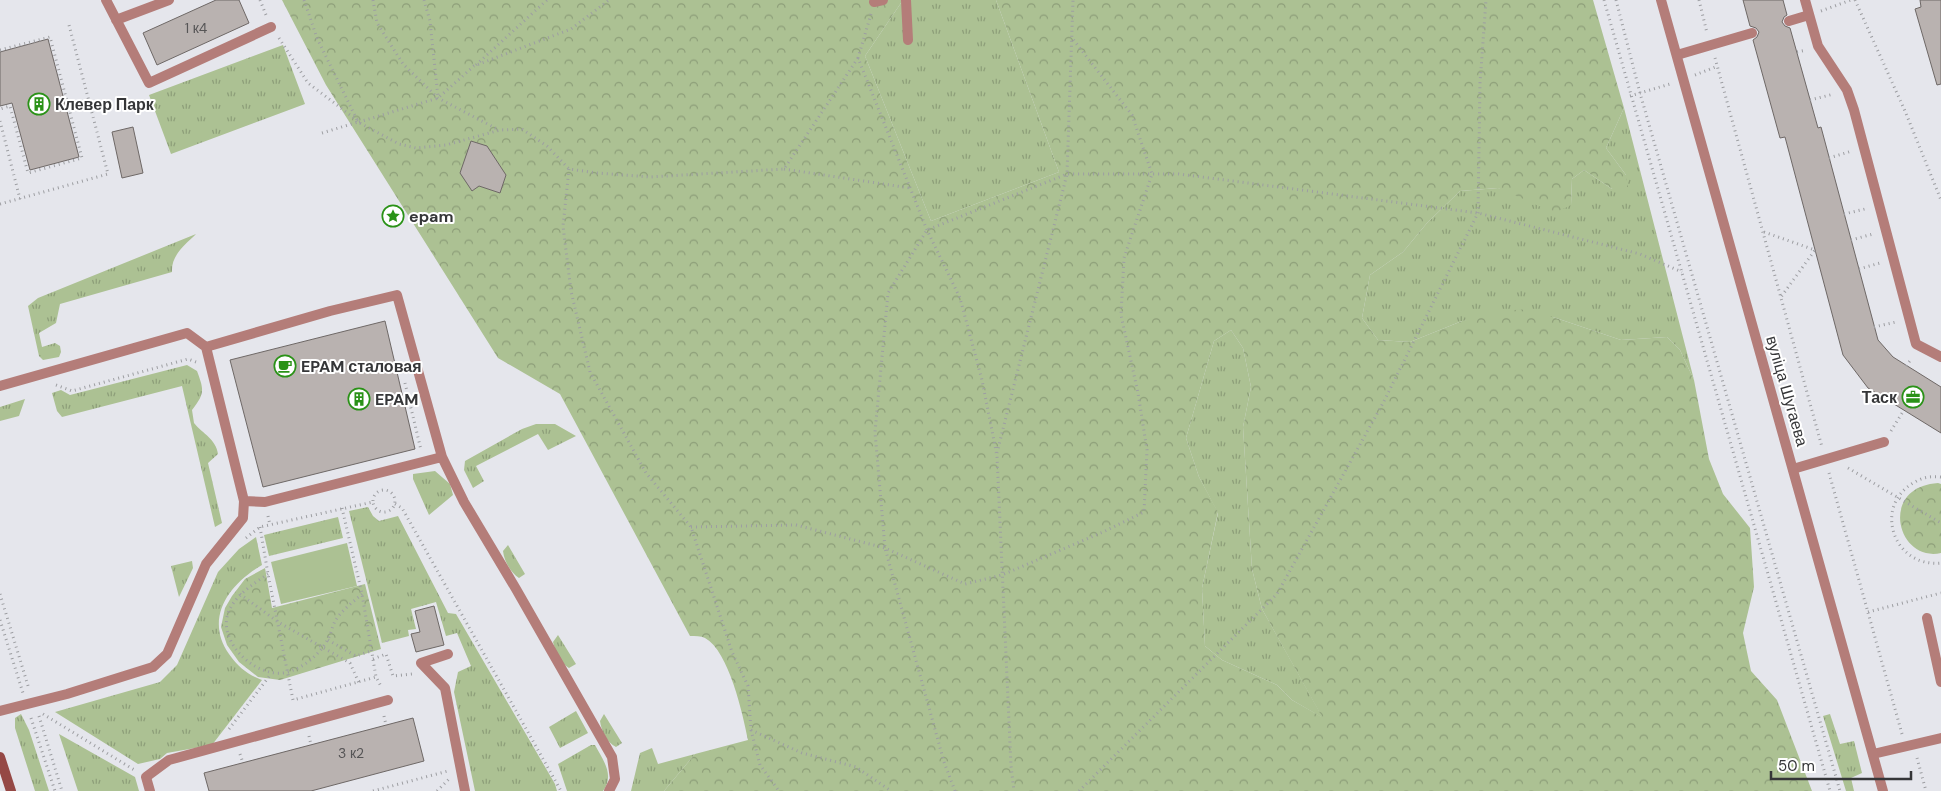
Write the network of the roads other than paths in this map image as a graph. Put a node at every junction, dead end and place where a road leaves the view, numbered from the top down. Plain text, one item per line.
1 (106, 0) edge
2 (168, 0) edge
3 (906, 0) edge
4 (1661, 0) edge
5 (1805, 0) edge
6 (1809, 15) junction
7 (116, 20) junction
8 (1788, 21) dead end
9 (271, 27) road end
10 (1752, 33) dead end
11 (908, 40) dead end
12 (1677, 55) junction
13 (206, 347) junction
14 (1941, 357) edge
15 (0, 386) edge
16 (1884, 442) road end
17 (442, 457) junction
18 (1793, 469) junction
19 (244, 501) junction
20 (1927, 618) dead end
21 (448, 654) dead end
22 (1941, 682) edge
23 (388, 700) dead end
24 (0, 711) edge
25 (1941, 738) edge
26 (1873, 754) junction
27 (0, 757) edge
28 (11, 791) edge
29 (150, 791) edge
30 (465, 791) edge
31 (609, 791) edge
32 (1883, 791) edge

1 - 7 street
2 - 7 street
3 - 11 street
4 - 12 street, вуліца Шугаева
5 - 6 street
6 - 8 street
6 - 14 street
7 - 9 street
10 - 12 street
12 - 18 street, вуліца Шугаева
13 - 15 street
13 - 17 street
13 - 19 street
16 - 18 street
17 - 19 street
17 - 31 street
18 - 26 street, вуліца Шугаева
19 - 24 street
20 - 22 street
21 - 30 street
23 - 29 street
25 - 26 street
26 - 32 street, вуліца Шугаева
27 - 28 main road

